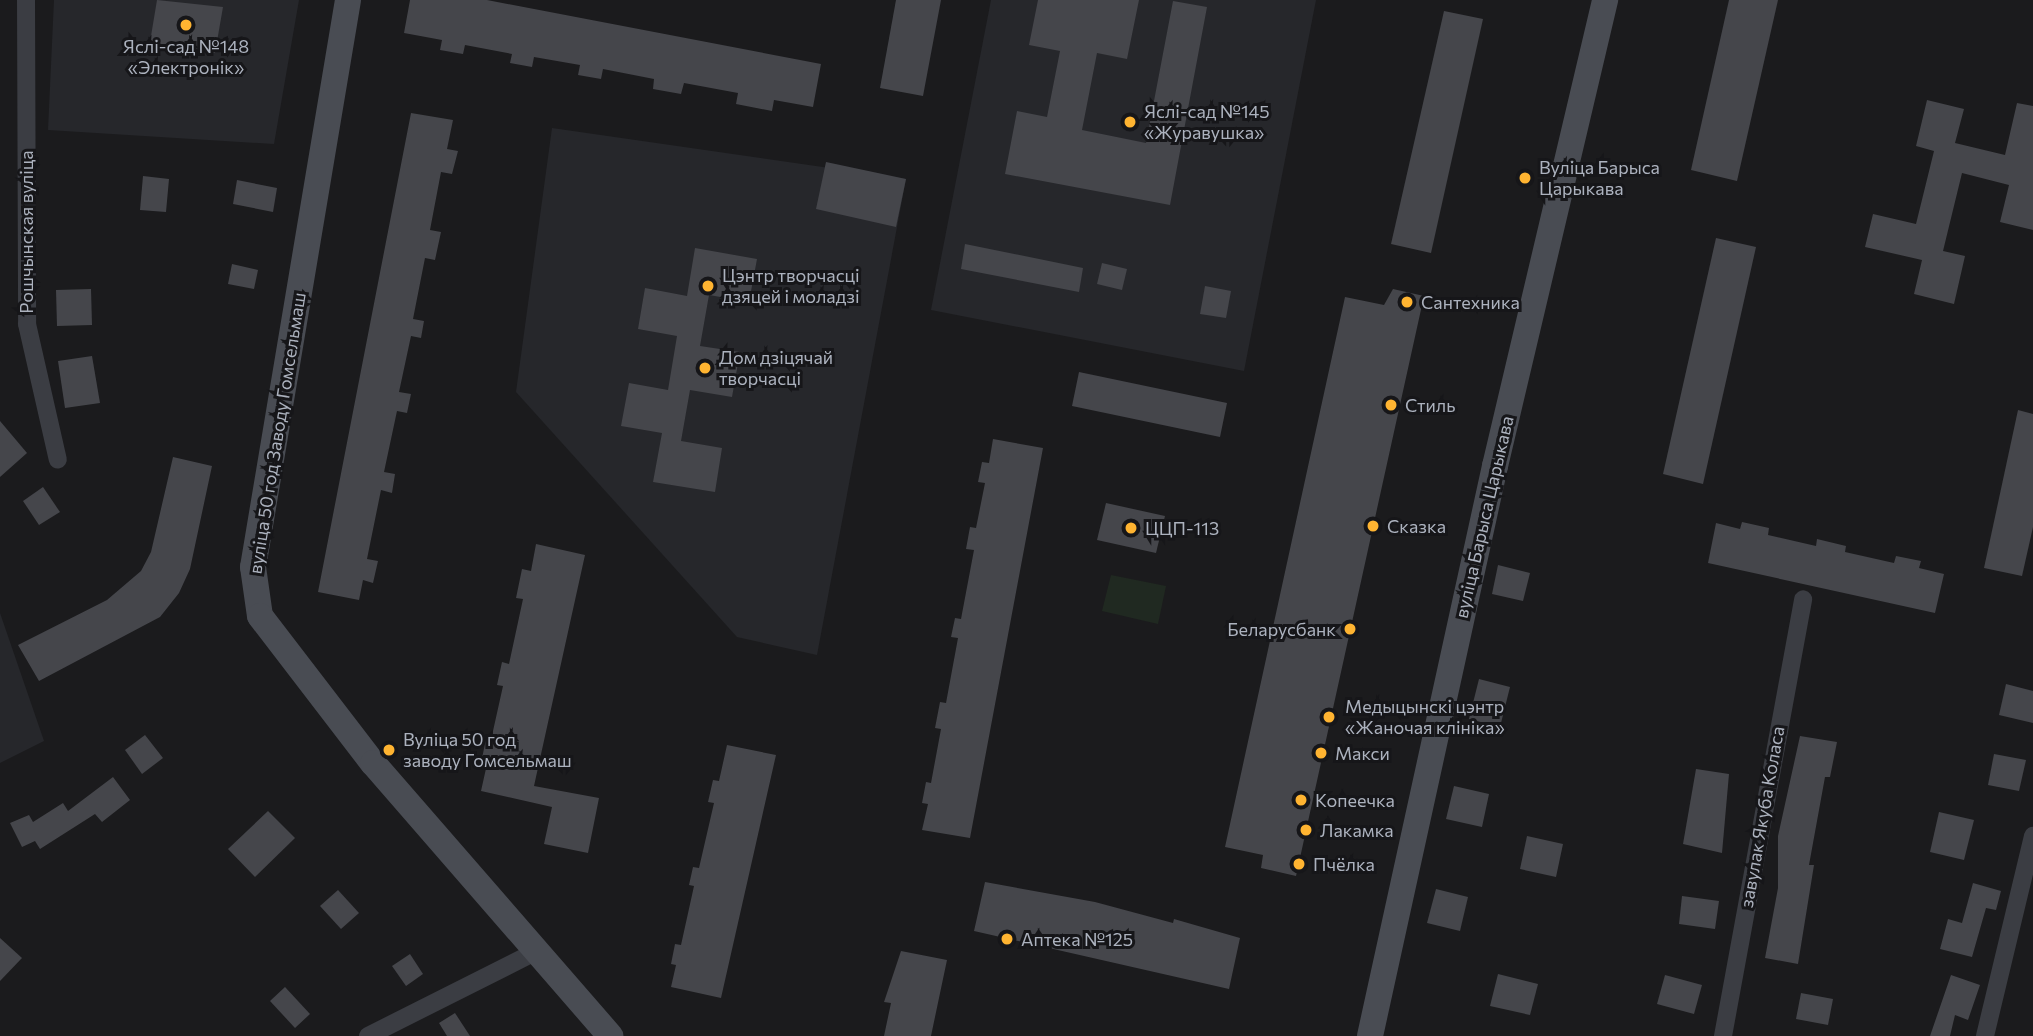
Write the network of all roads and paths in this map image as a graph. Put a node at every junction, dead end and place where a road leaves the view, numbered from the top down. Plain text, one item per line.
1 (26, 0) edge
2 (348, 0) edge
3 (1605, 0) edge
4 (58, 460) dead end
5 (1803, 599) dead end
6 (2033, 836) edge
7 (537, 951) junction
8 (368, 1036) edge
9 (610, 1036) edge
10 (1370, 1036) edge
11 (1723, 1036) edge
12 (1985, 1036) edge

1 - 4 street, Рошчынская вуліца
2 - 7 street, вуліца 50 год Заводу Гомсельмаш
3 - 10 street, вуліца Барыса Царыкава
5 - 11 street, завулак Якуба Коласа
6 - 12 street
7 - 8 street
7 - 9 street, вуліца 50 год Заводу Гомсельмаш

